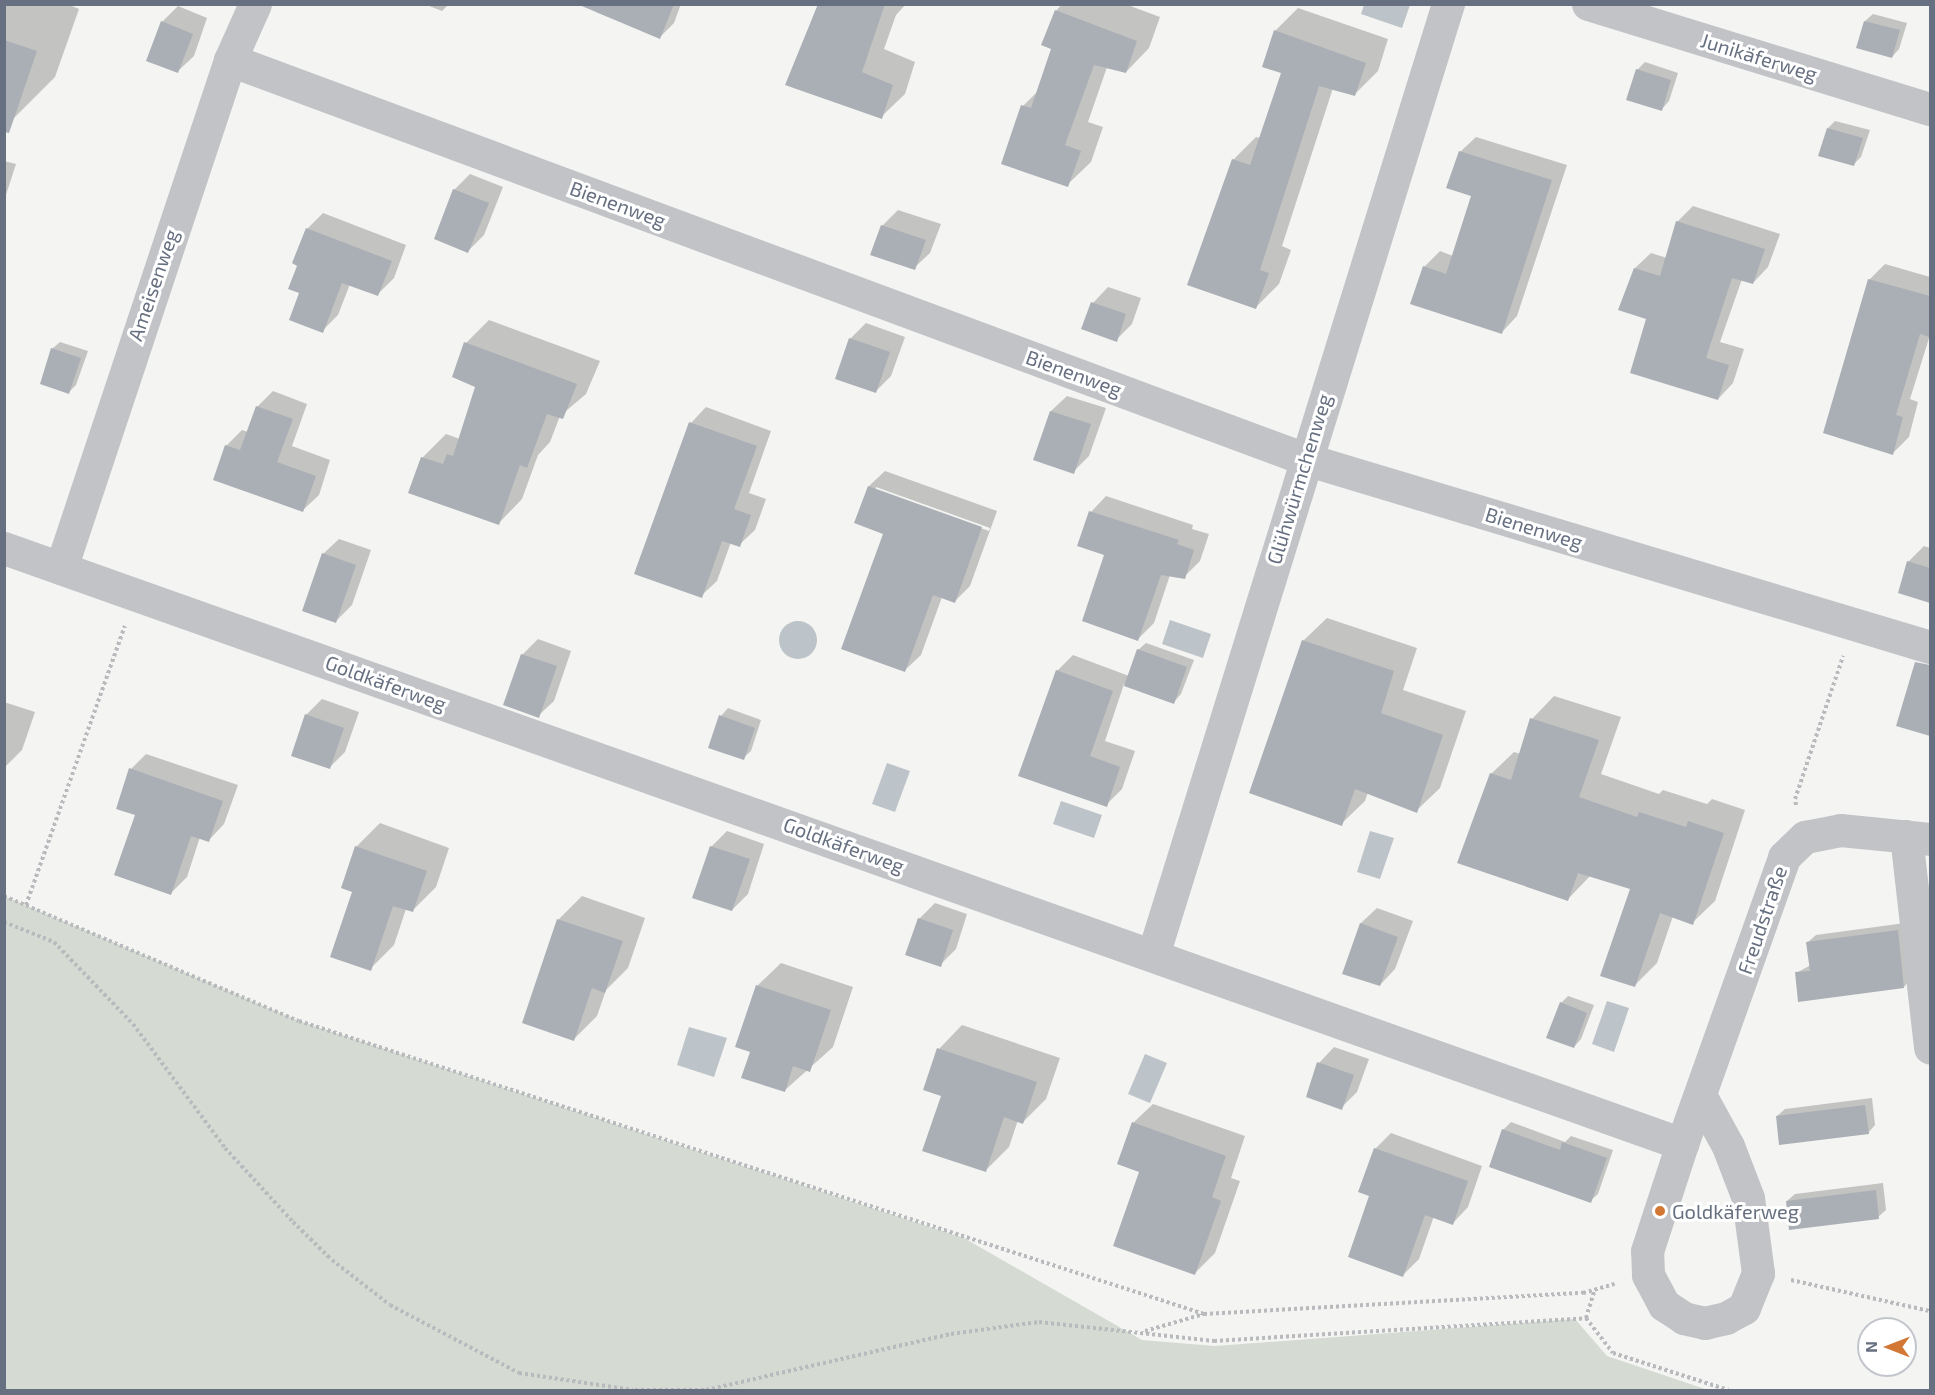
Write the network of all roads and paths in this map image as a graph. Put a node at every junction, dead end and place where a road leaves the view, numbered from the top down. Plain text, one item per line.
1 (255, 4) edge
2 (1449, 4) edge
3 (1588, 4) edge
4 (230, 60) junction
5 (1930, 109) edge
6 (1305, 459) junction
7 (4, 548) edge
8 (61, 568) junction
9 (136, 595) junction
10 (1854, 626) junction
11 (1930, 647) edge
12 (1805, 837) junction
13 (1918, 837) edge
14 (4, 896) edge
15 (26, 905) junction
16 (4, 922) edge
17 (1153, 955) junction
18 (1930, 1048) edge
19 (1700, 1095) junction
20 (1682, 1144) junction
21 (1758, 1272) junction
22 (1648, 1275) junction
23 (1594, 1291) junction
24 (1930, 1311) edge
25 (1204, 1314) junction
26 (1586, 1318) junction
27 (1141, 1332) junction
28 (634, 1390) edge
29 (1728, 1390) edge

1 - 4 street, Ameisenweg
2 - 6 street, Glühwürmchenweg
3 - 5 street, Junikäferweg
4 - 6 street, Bienenweg
4 - 8 street, Ameisenweg
6 - 10 street, Bienenweg
6 - 17 street, Glühwürmchenweg
7 - 8 street, Goldkäferweg
8 - 9 street, Goldkäferweg
9 - 15 path
9 - 17 street, Goldkäferweg
10 - 11 street, Bienenweg
10 - 12 path
12 - 13 street
12 - 19 street, Freudstraße
13 - 18 street
14 - 15 path
15 - 25 path
16 - 28 path
17 - 20 street, Goldkäferweg
19 - 20 street, Freudstraße
19 - 21 street, Freudstraße
20 - 22 street, Freudstraße
21 - 22 street, Freudstraße
21 - 24 path
22 - 23 path
23 - 25 path
23 - 26 path
25 - 27 path
26 - 27 path
26 - 29 path
27 - 28 path

